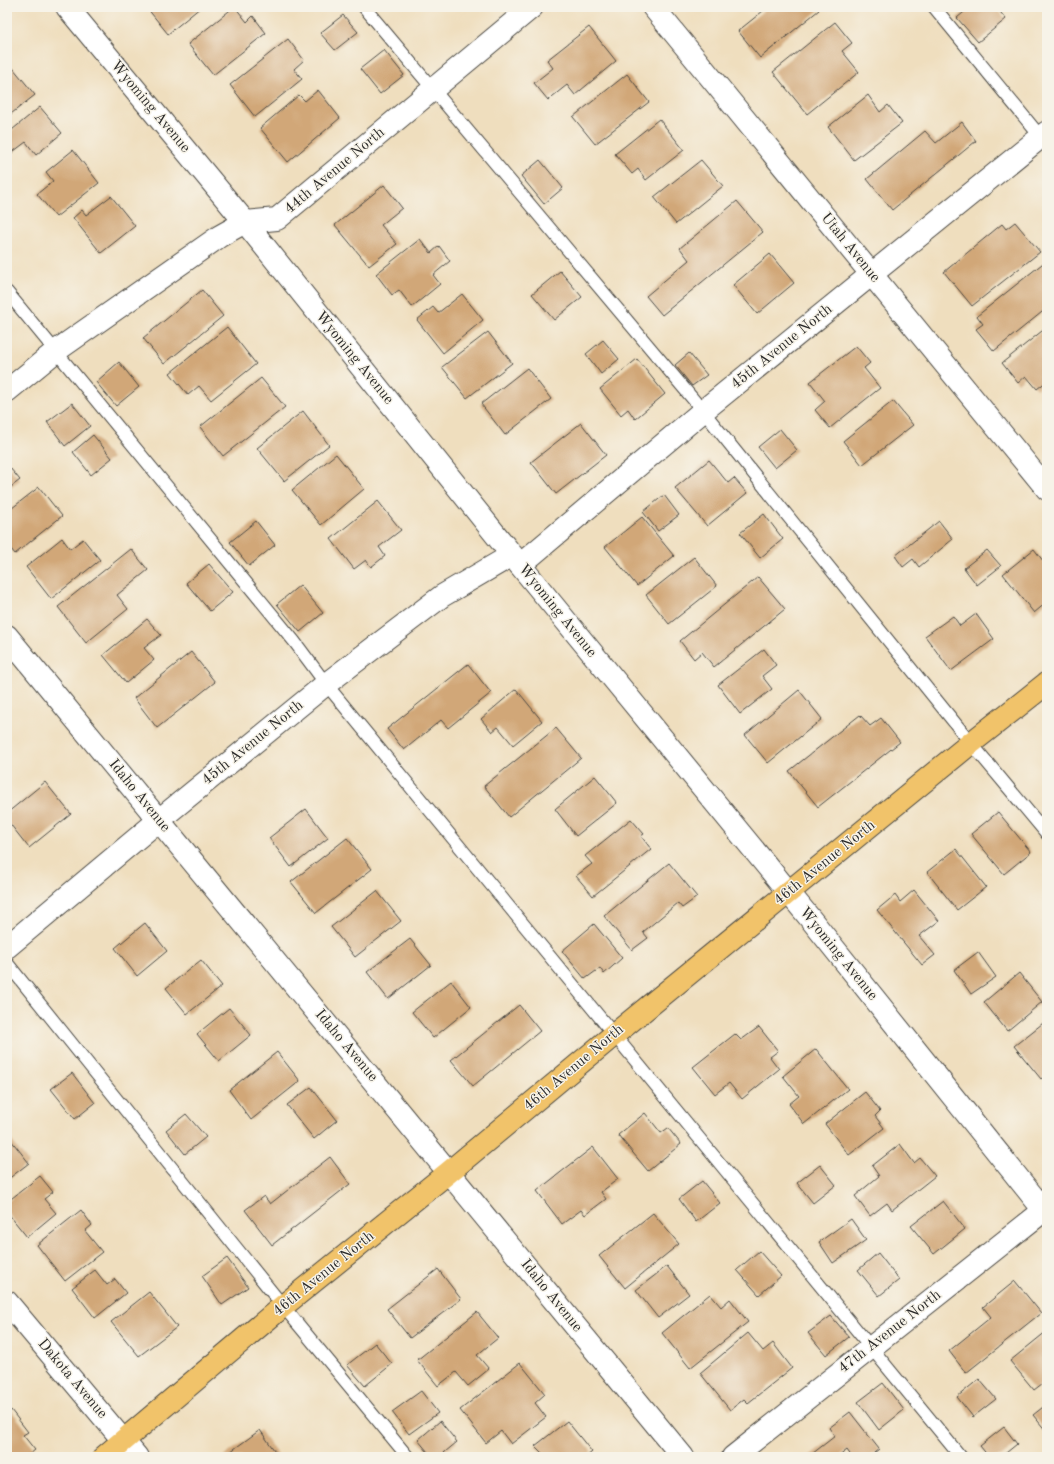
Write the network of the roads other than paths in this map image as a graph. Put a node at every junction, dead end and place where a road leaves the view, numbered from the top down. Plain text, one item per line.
1 (67, 7) edge
2 (364, 7) edge
3 (532, 7) edge
4 (653, 7) edge
5 (934, 7) edge
6 (433, 90) junction
7 (1045, 138) edge
8 (245, 222) junction
9 (872, 275) junction
10 (7, 292) edge
11 (56, 351) junction
12 (7, 391) edge
13 (703, 412) junction
14 (1047, 489) edge
15 (516, 560) junction
16 (7, 636) edge
17 (1047, 683) edge
18 (326, 684) junction
19 (971, 743) junction
20 (159, 820) junction
21 (1047, 834) edge
22 (789, 893) junction
23 (7, 947) edge
24 (7, 963) edge
25 (615, 1034) junction
26 (449, 1172) junction
27 (1046, 1211) edge
28 (7, 1302) edge
29 (283, 1306) junction
30 (871, 1347) junction
31 (124, 1441) junction
32 (104, 1457) edge
33 (137, 1457) edge
34 (408, 1457) edge
35 (683, 1457) edge
36 (732, 1457) edge
37 (961, 1457) edge

1 - 8 street, Wyoming Avenue
2 - 6 lane
3 - 6 street, 44th Avenue North
4 - 9 street, Utah Avenue
5 - 7 lane
6 - 8 street, 44th Avenue North
6 - 13 lane
7 - 9 street, 45th Avenue North
8 - 11 street, 44th Avenue North
8 - 15 street, Wyoming Avenue
9 - 13 street, 45th Avenue North
9 - 14 street, Utah Avenue
10 - 11 lane
11 - 12 street, 44th Avenue North
11 - 18 lane
13 - 15 street, 45th Avenue North
13 - 19 lane
15 - 18 street, 45th Avenue North
15 - 22 street, Wyoming Avenue
16 - 20 street, Idaho Avenue
17 - 19 main road, 46th Avenue North
18 - 20 street, 45th Avenue North
18 - 25 lane
19 - 21 lane
19 - 22 main road, 46th Avenue North
20 - 23 street, 45th Avenue North
20 - 26 street, Idaho Avenue
22 - 25 main road, 46th Avenue North
22 - 27 street, Wyoming Avenue
24 - 29 lane
25 - 26 main road, 46th Avenue North
25 - 30 lane
26 - 29 main road, 46th Avenue North
26 - 35 street, Idaho Avenue
27 - 30 street, 47th Avenue North
28 - 31 street, Dakota Avenue
29 - 31 main road, 46th Avenue North
29 - 34 lane
30 - 36 street, 47th Avenue North
30 - 37 lane
31 - 32 main road, 46th Avenue North
31 - 33 street, Dakota Avenue

